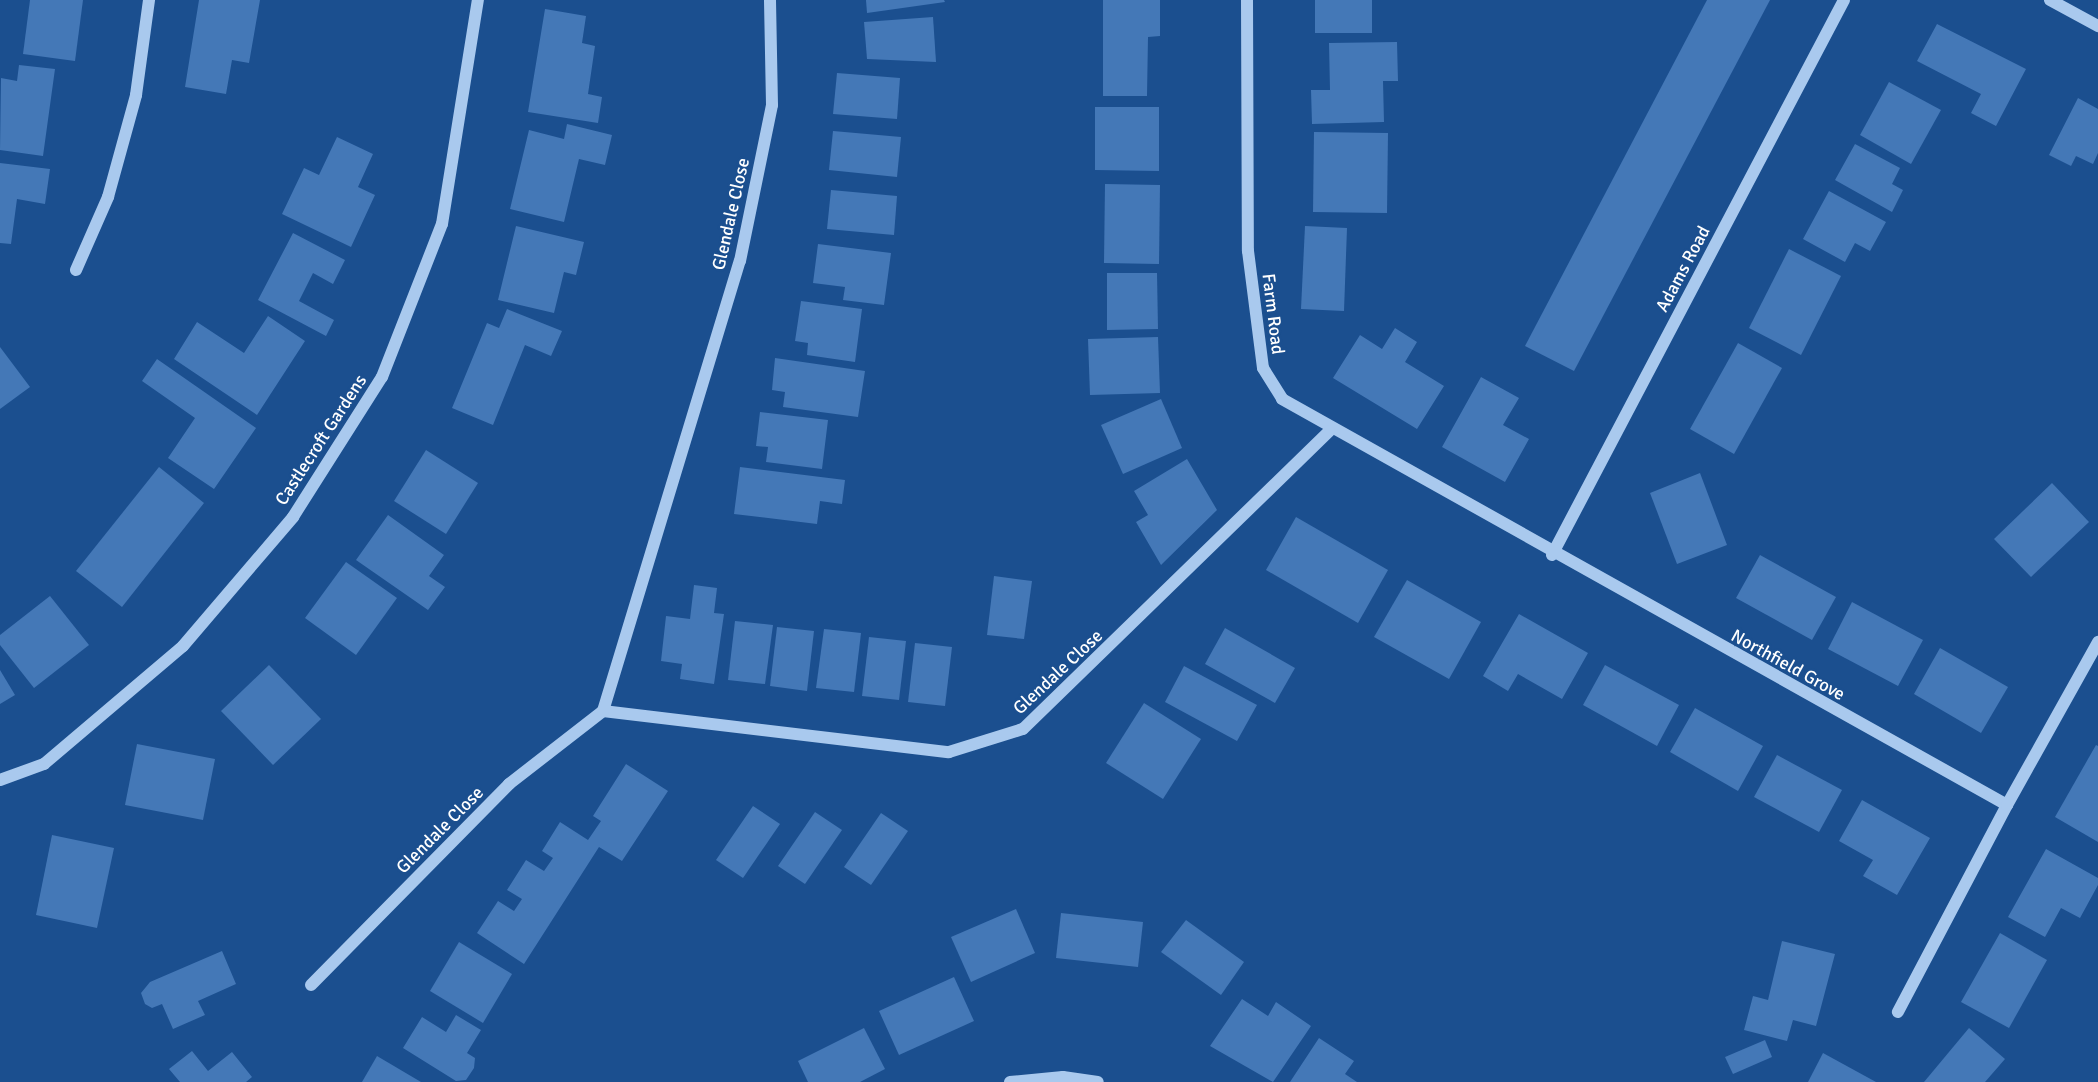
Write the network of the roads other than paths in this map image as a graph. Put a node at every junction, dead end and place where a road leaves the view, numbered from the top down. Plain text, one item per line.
1 (149, 0) edge
2 (478, 0) edge
3 (770, 0) edge
4 (1247, 0) edge
5 (1844, 0) edge
6 (2050, 0) edge
7 (2098, 26) edge
8 (76, 270) dead end
9 (1329, 431) junction
10 (1552, 555) junction
11 (2098, 642) edge
12 (603, 711) junction
13 (0, 779) edge
14 (2007, 805) junction
15 (311, 985) dead end
16 (1898, 1012) dead end
17 (1010, 1082) edge
18 (1098, 1082) edge

1 - 8 street
2 - 13 street, Castlecroft Gardens
3 - 12 street, Glendale Close
4 - 9 street, Farm Road
5 - 10 street, Adams Road
6 - 7 street
9 - 10 street, Farm Road
9 - 12 street, Glendale Close
10 - 14 street, Northfield Grove
11 - 14 street
12 - 15 street, Glendale Close
14 - 16 street
17 - 18 street

